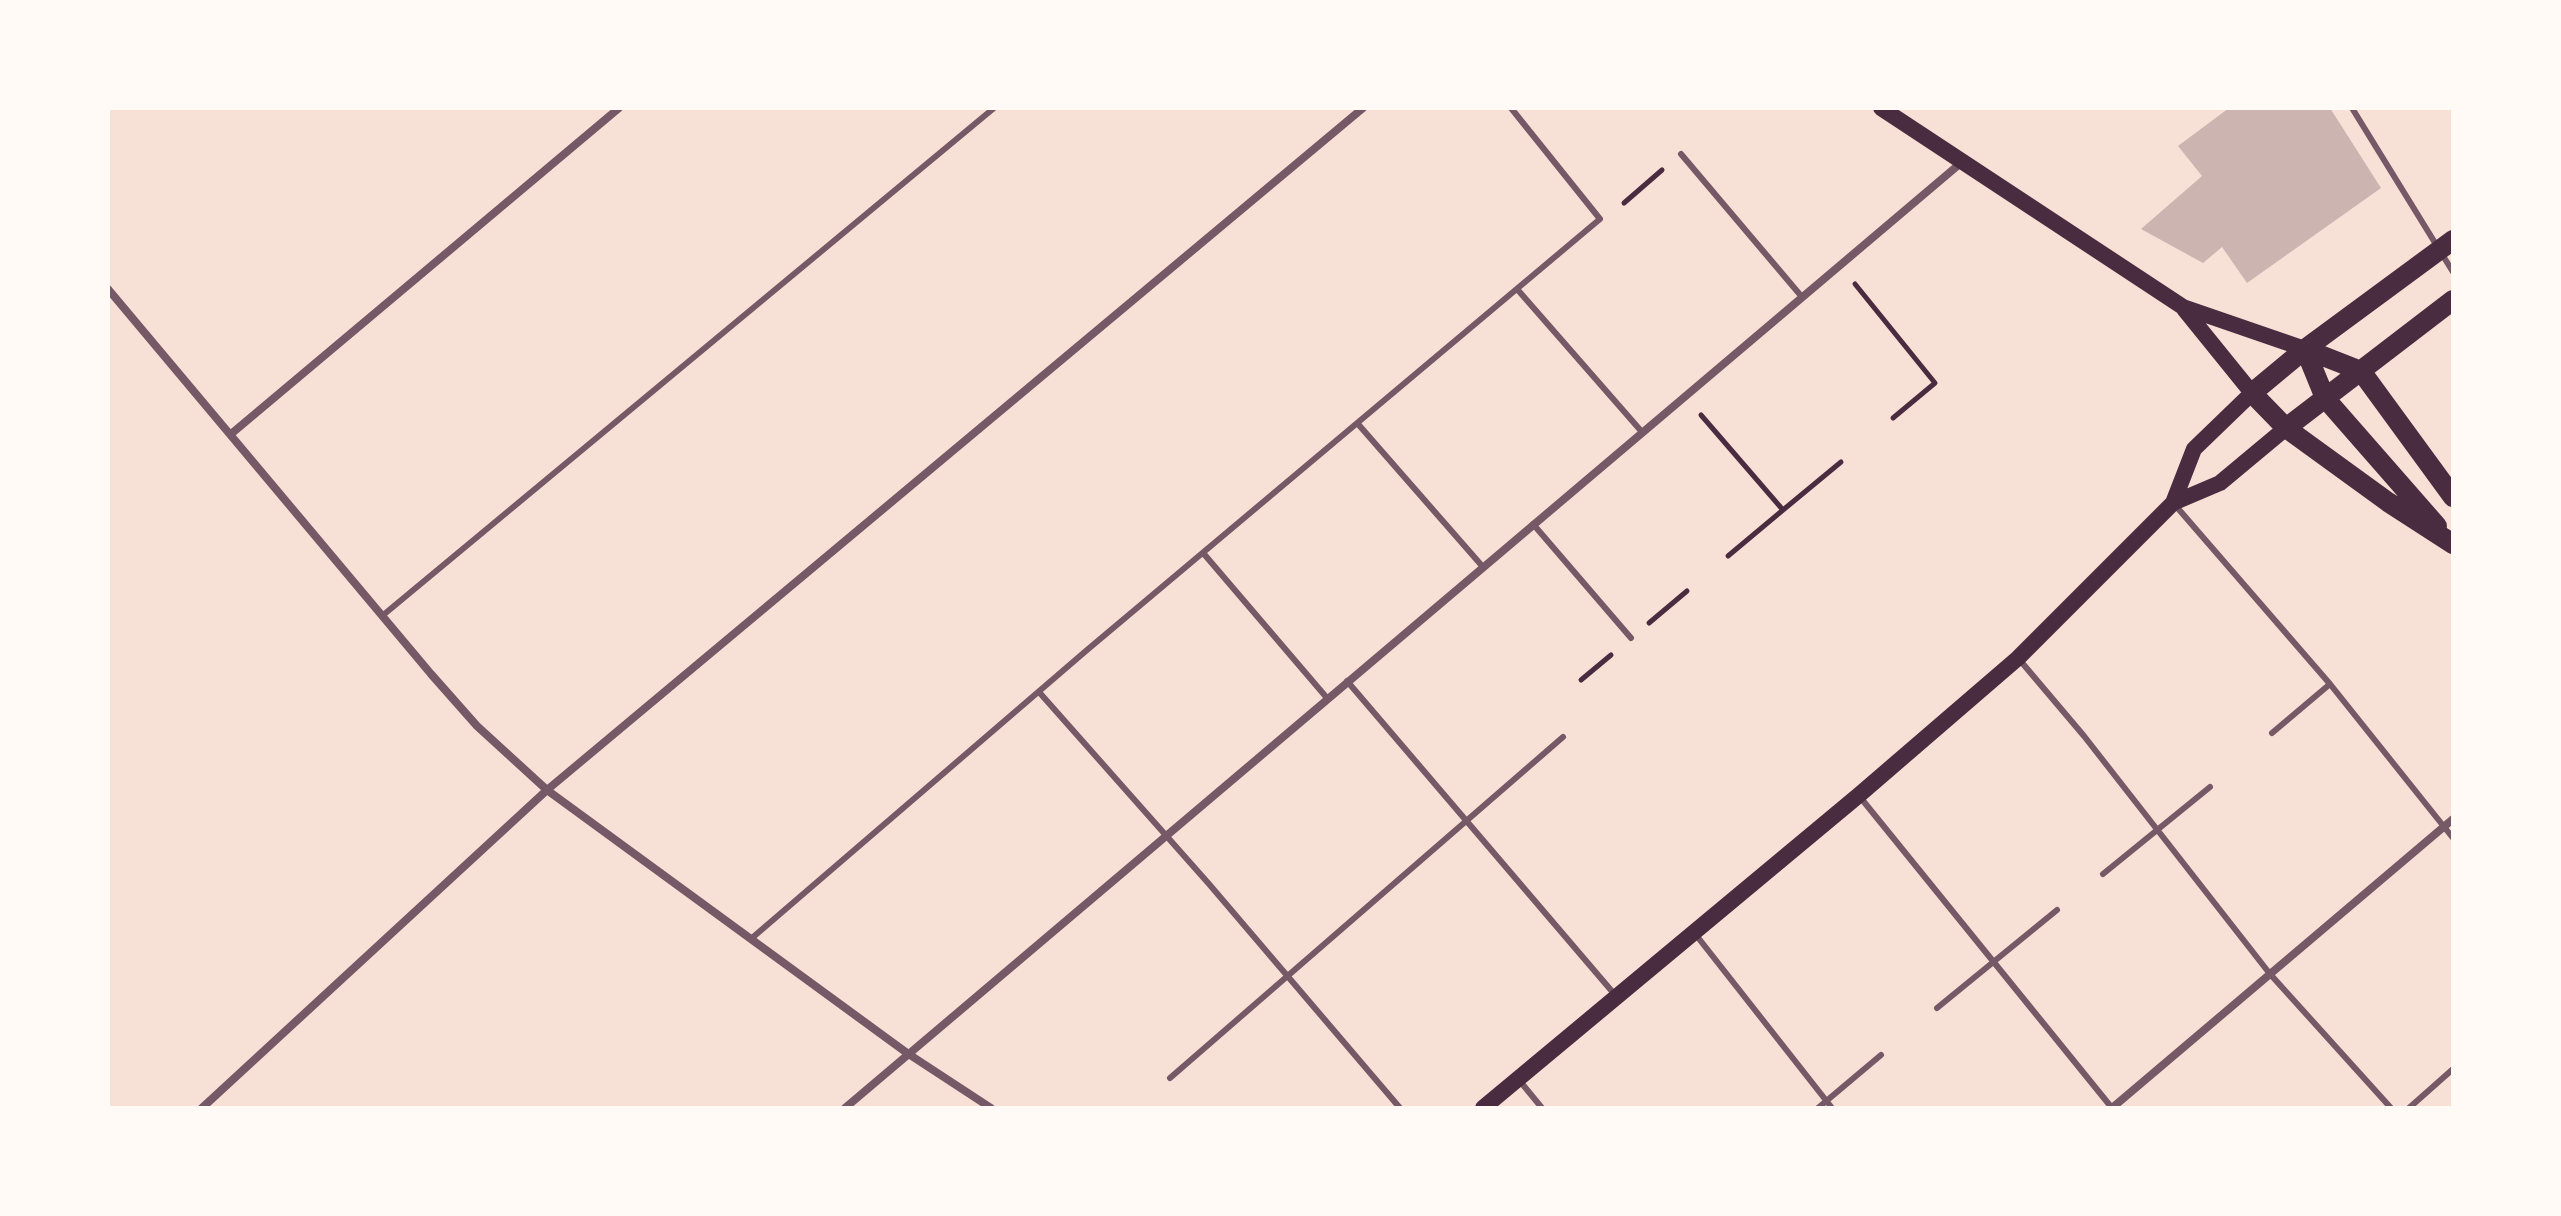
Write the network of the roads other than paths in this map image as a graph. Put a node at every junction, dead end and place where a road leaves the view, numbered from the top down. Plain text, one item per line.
1 (619, 108) edge
2 (994, 108) edge
3 (1347, 108) edge
4 (1363, 108) edge
5 (1511, 108) edge
6 (1881, 108) edge
7 (2352, 108) edge
8 (1353, 116) junction
9 (1681, 154) road end
10 (1962, 161) junction
11 (2445, 245) edge
12 (2453, 272) edge
13 (108, 289) edge
14 (1517, 289) junction
15 (1802, 297) junction
16 (2453, 300) edge
17 (2183, 307) junction
18 (2305, 349) junction
19 (2361, 371) junction
20 (2252, 393) junction
21 (2325, 398) junction
22 (1358, 424) junction
23 (2286, 428) junction
24 (1642, 432) junction
25 (231, 434) junction
26 (2453, 497) edge
27 (2173, 503) junction
28 (1533, 524) junction
29 (2453, 544) edge
30 (1204, 554) junction
31 (1483, 567) junction
32 (382, 616) junction
33 (1631, 638) road end
34 (2018, 658) junction
35 (1347, 681) junction
36 (2330, 684) junction
37 (1039, 692) junction
38 (1327, 698) junction
39 (2272, 733) dead end
40 (1563, 737) dead end
41 (2210, 787) dead end
42 (547, 790) junction
43 (1859, 795) junction
44 (2453, 819) edge
45 (1467, 822) junction
46 (2444, 826) junction
47 (2158, 829) junction
48 (1165, 835) junction
49 (2453, 838) edge
50 (2103, 874) dead end
51 (2057, 910) dead end
52 (1693, 932) junction
53 (752, 938) junction
54 (1994, 961) junction
55 (2270, 974) junction
56 (1287, 976) junction
57 (1616, 996) junction
58 (1937, 1008) dead end
59 (907, 1053) junction
60 (1881, 1055) dead end
61 (2453, 1069) edge
62 (1170, 1078) dead end
63 (1518, 1079) junction
64 (1827, 1101) junction
65 (202, 1108) edge
66 (845, 1108) edge
67 (991, 1108) edge
68 (1400, 1108) edge
69 (1483, 1108) edge
70 (1542, 1108) edge
71 (1818, 1108) edge
72 (1832, 1108) edge
73 (2112, 1108) edge
74 (2391, 1108) edge
75 (2409, 1108) edge

1 - 25 street
2 - 32 lane
3 - 8 lane
4 - 8 street
5 - 14 lane
6 - 10 main road
7 - 11 lane
8 - 42 street
9 - 15 lane
10 - 15 street
10 - 17 main road
11 - 12 lane
11 - 18 main road
13 - 25 street
14 - 22 lane
14 - 24 lane
15 - 24 street
16 - 19 main road
17 - 18 main road
17 - 20 main road
18 - 19 main road
18 - 20 main road
18 - 21 main road
19 - 21 main road
19 - 26 main road
20 - 23 main road
20 - 27 main road
21 - 23 main road
21 - 29 main road
22 - 30 lane
22 - 31 lane
23 - 27 main road
23 - 29 main road
24 - 28 street
25 - 32 street
27 - 34 main road
27 - 36 lane
28 - 31 street
28 - 33 lane
30 - 37 lane
30 - 38 lane
31 - 35 street
32 - 42 street
34 - 43 main road
34 - 47 lane
35 - 38 street
35 - 45 lane
36 - 39 lane
36 - 46 lane
37 - 48 lane
37 - 53 lane
38 - 48 street
40 - 45 lane
41 - 47 lane
42 - 53 street
42 - 65 street
43 - 52 main road
43 - 54 lane
44 - 46 street
45 - 56 lane
45 - 57 lane
46 - 49 lane
46 - 55 street
47 - 50 lane
47 - 55 lane
48 - 56 lane
48 - 59 street
51 - 54 lane
52 - 57 main road
52 - 64 lane
53 - 59 street
54 - 58 lane
54 - 73 lane
55 - 73 street
55 - 74 lane
56 - 62 lane
56 - 68 lane
57 - 63 main road
59 - 66 street
59 - 67 street
60 - 64 lane
61 - 75 lane
63 - 69 main road
63 - 70 lane
64 - 71 lane
64 - 72 lane

